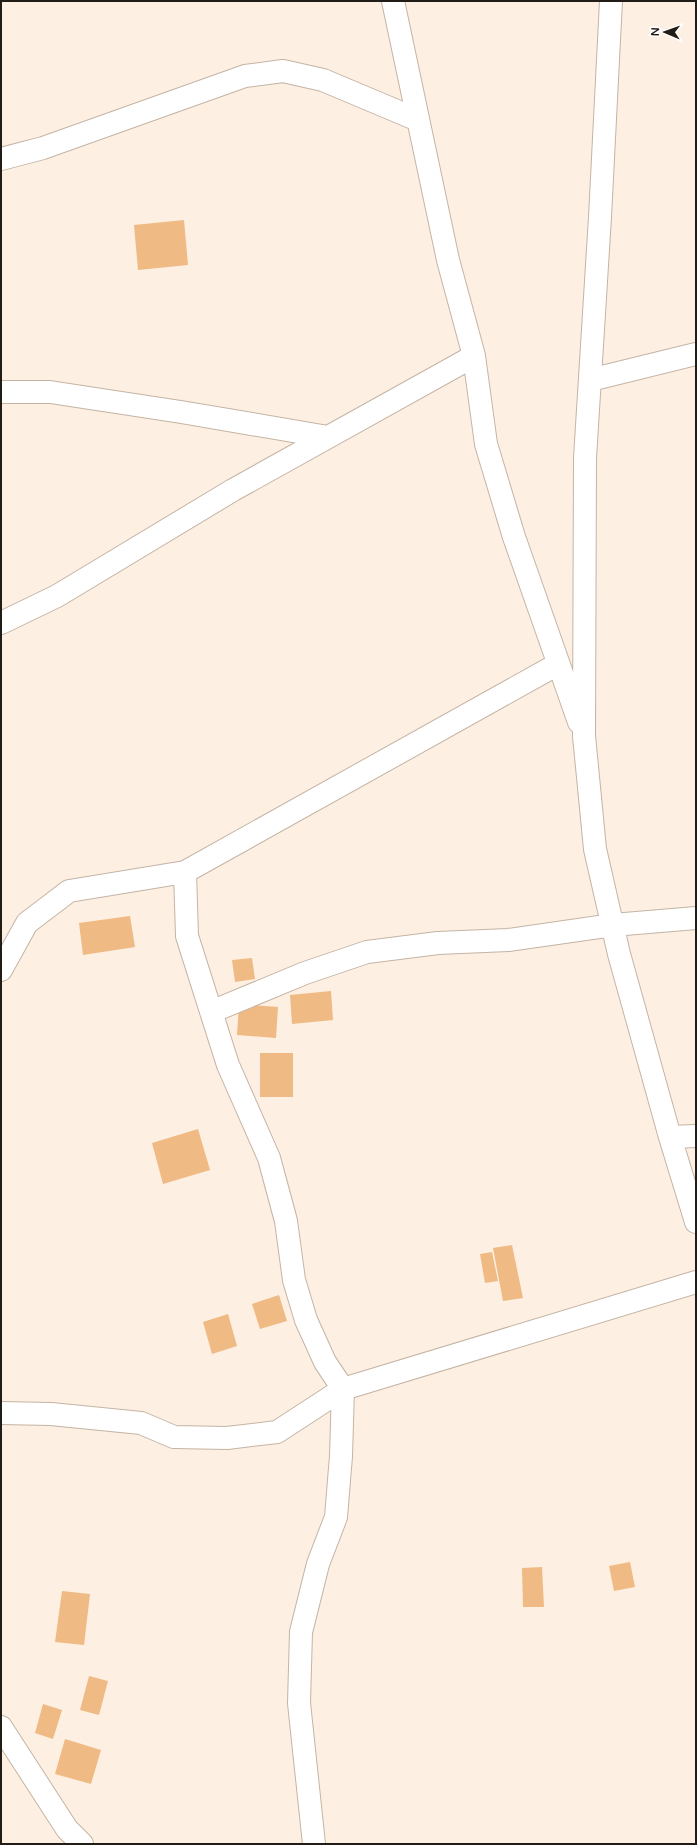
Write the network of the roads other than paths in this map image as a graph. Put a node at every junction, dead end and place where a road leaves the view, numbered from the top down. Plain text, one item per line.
1 (393, 1) edge
2 (610, 1) edge
3 (418, 120) junction
4 (1, 159) edge
5 (696, 354) edge
6 (474, 356) junction
7 (590, 380) junction
8 (1, 392) edge
9 (328, 437) junction
10 (1, 623) edge
11 (558, 664) junction
12 (584, 736) junction
13 (185, 872) junction
14 (696, 918) edge
15 (612, 925) junction
16 (1, 970) edge
17 (211, 1012) junction
18 (696, 1136) edge
19 (670, 1137) junction
20 (696, 1222) edge
21 (696, 1282) edge
22 (343, 1389) junction
23 (1, 1413) edge
24 (1, 1727) edge
25 (82, 1844) edge
26 (314, 1844) edge

1 - 3 street
2 - 7 street
3 - 4 street
3 - 6 street
5 - 7 street
6 - 9 street
6 - 11 street
7 - 12 street
8 - 9 street
9 - 10 street
11 - 12 street
11 - 13 street
12 - 15 street
13 - 16 street
13 - 17 street
14 - 15 street
15 - 17 street
15 - 19 street
17 - 22 street
18 - 19 street
19 - 20 street
21 - 22 street
22 - 23 street
22 - 26 street
24 - 25 street

